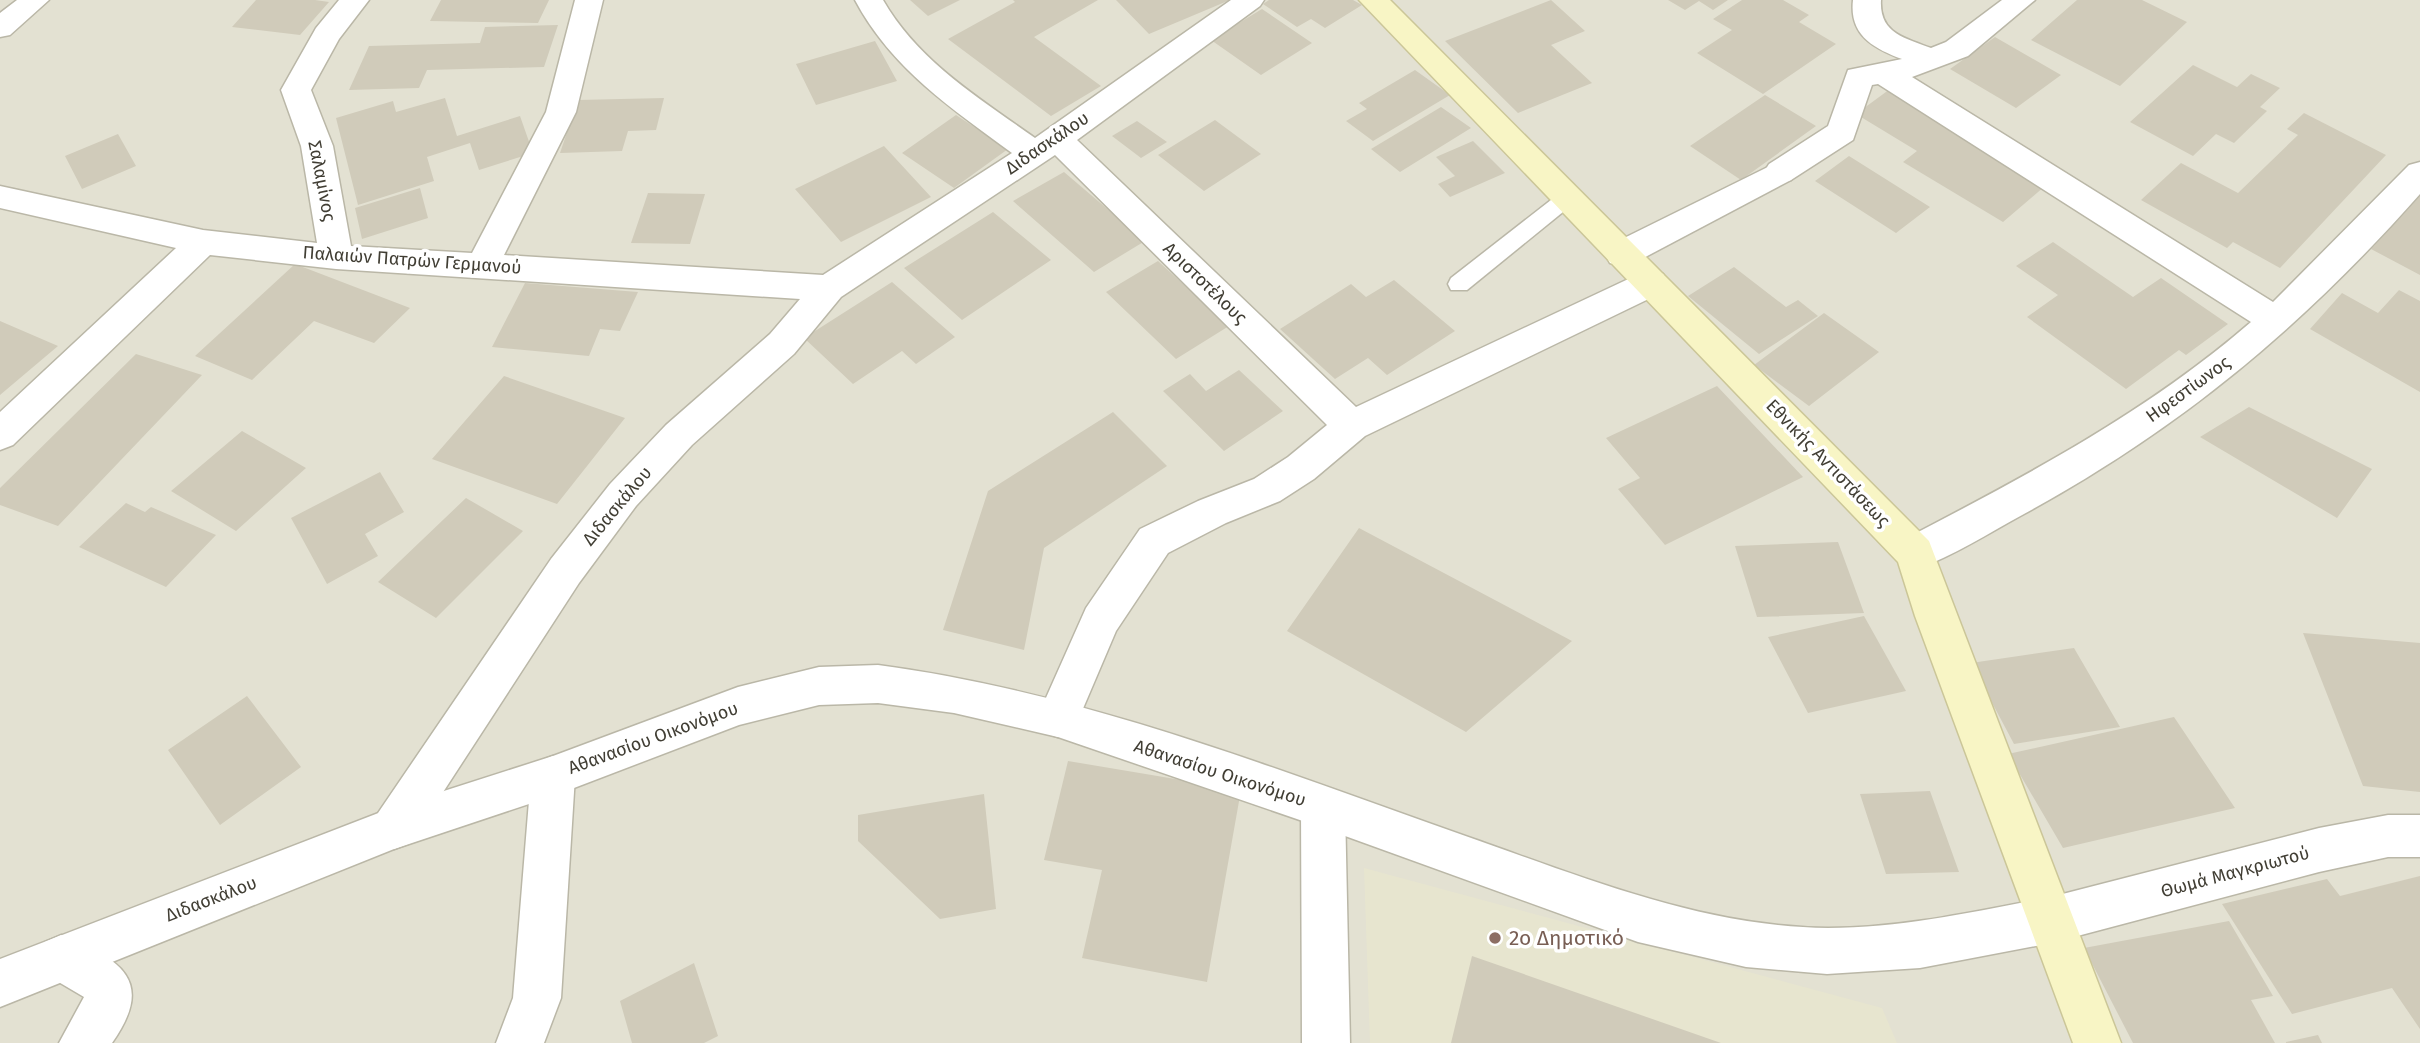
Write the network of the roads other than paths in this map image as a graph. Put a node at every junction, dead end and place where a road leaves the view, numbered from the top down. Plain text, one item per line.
1 (35, 0) edge
2 (355, 0) edge
3 (589, 0) edge
4 (869, 0) edge
5 (1250, 0) edge
6 (1373, 0) edge
7 (1867, 0) edge
8 (2021, 0) edge
9 (0, 28) edge
10 (1932, 60) junction
11 (1883, 73) junction
12 (1045, 145) junction
13 (2420, 173) edge
14 (0, 197) edge
15 (1567, 198) junction
16 (203, 242) junction
17 (1622, 254) junction
18 (336, 257) junction
19 (483, 264) junction
20 (1651, 283) junction
21 (1459, 284) dead end
22 (829, 288) junction
23 (2275, 320) junction
24 (1352, 426) junction
25 (0, 435) edge
26 (1915, 553) junction
27 (1058, 719) junction
28 (553, 776) junction
29 (1323, 807) junction
30 (394, 828) junction
31 (2420, 836) edge
32 (2051, 920) junction
33 (61, 958) junction
34 (0, 983) edge
35 (83, 1043) edge
36 (520, 1043) edge
37 (1326, 1043) edge
38 (2098, 1043) edge

1 - 9 street
2 - 18 street, Σαλαμίνος
3 - 19 street
4 - 12 street, Αριστοτέλους
5 - 12 street, Διδασκάλου
6 - 15 main road, Εθνικής Αντιστάσεως
7 - 10 street
8 - 10 street
10 - 11 street
11 - 17 street
11 - 23 street
12 - 22 street, Διδασκάλου
12 - 24 street, Αριστοτέλους
13 - 23 street, Ηφεστίωνος
14 - 16 street, Παλαιών Πατρών Γερμανού
15 - 17 main road, Εθνικής Αντιστάσεως
15 - 21 lane
16 - 18 street, Παλαιών Πατρών Γερμανού
16 - 25 street
17 - 20 main road, Εθνικής Αντιστάσεως
18 - 19 street, Παλαιών Πατρών Γερμανού
19 - 22 street, Παλαιών Πατρών Γερμανού
20 - 24 street
20 - 26 main road, Εθνικής Αντιστάσεως
22 - 30 street, Διδασκάλου
23 - 26 street, Ηφεστίωνος
24 - 27 street
26 - 32 main road, Εθνικής Αντιστάσεως
27 - 28 street, Αθανασίου Οικονόμου
27 - 29 street, Αθανασίου Οικονόμου
28 - 30 street, Αθανασίου Οικονόμου
28 - 36 street
29 - 32 street, Αθανασίου Οικονόμου
29 - 37 street
30 - 33 street, Διδασκάλου
31 - 32 street, Θωμά Μαγκριωτού
32 - 38 main road, Εθνικής Αντιστάσεως
33 - 34 street, Διδασκάλου
33 - 35 street

